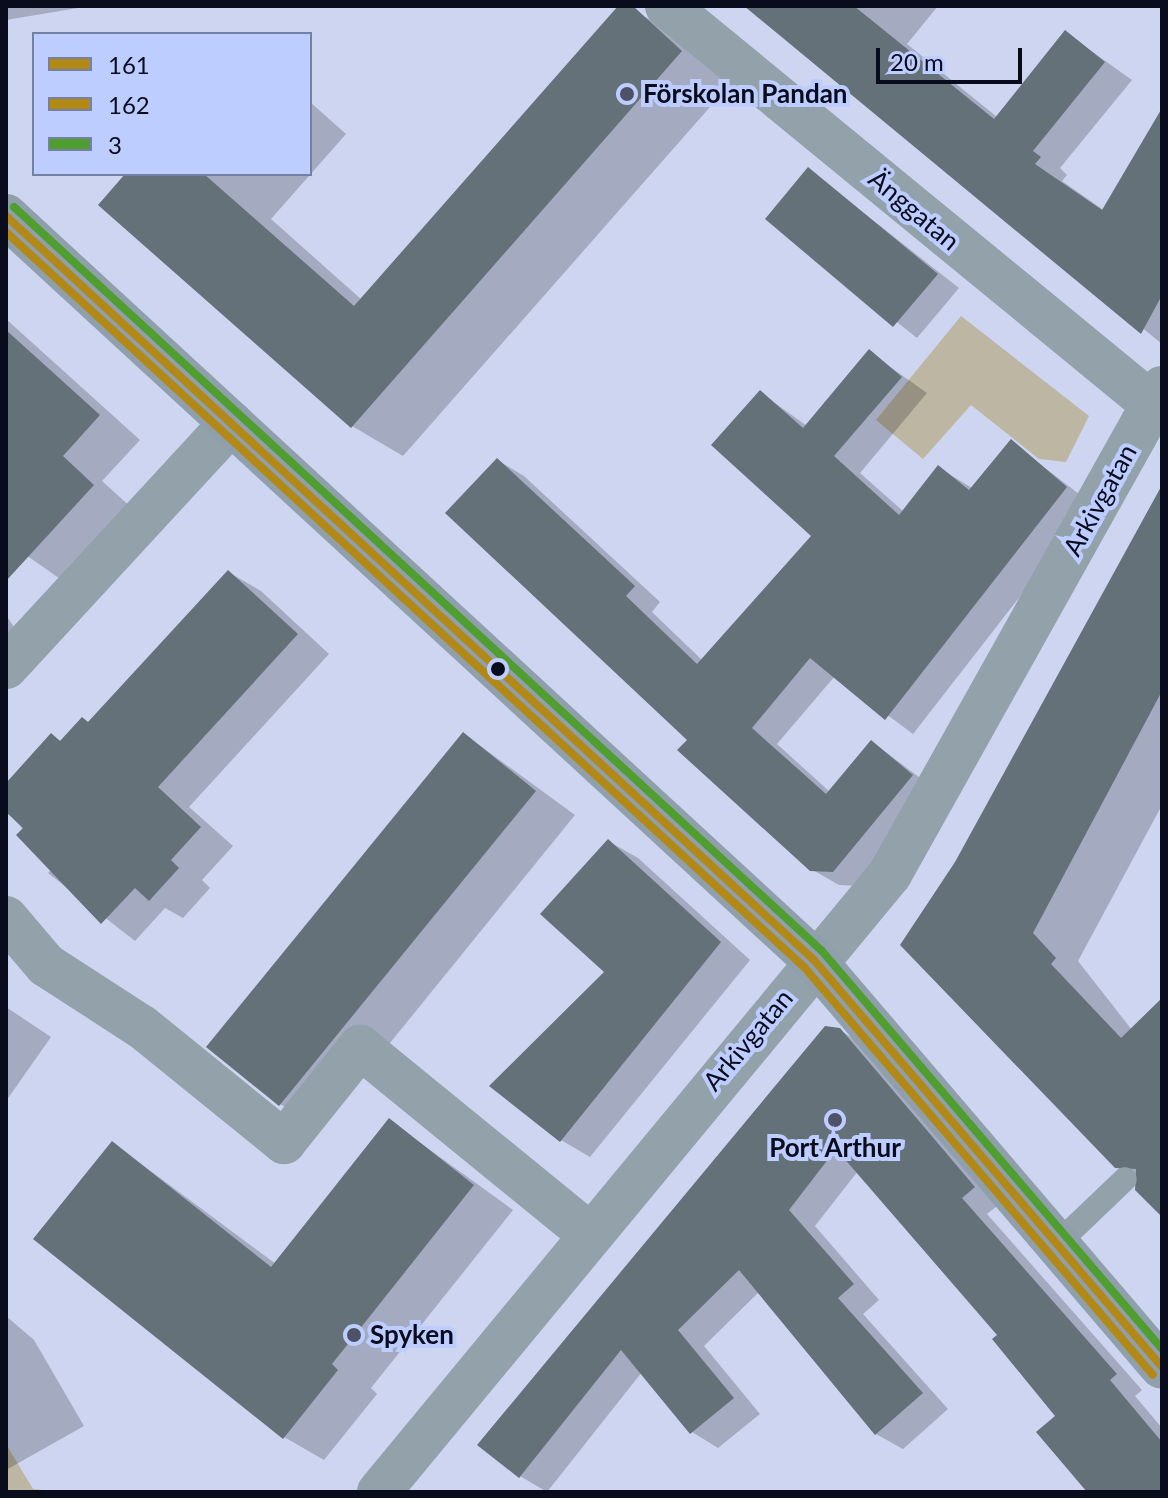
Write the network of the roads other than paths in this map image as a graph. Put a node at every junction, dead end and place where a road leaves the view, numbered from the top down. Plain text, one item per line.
1 (667, 6) edge
2 (6, 216) edge
3 (1159, 402) edge
4 (231, 423) junction
5 (6, 667) edge
6 (6, 918) edge
7 (814, 960) junction
8 (1125, 1179) dead end
9 (588, 1233) junction
10 (1056, 1245) junction
11 (1162, 1367) edge
12 (379, 1492) edge

1 - 3 street, Änggatan
2 - 4 street
3 - 7 street, Arkivgatan
4 - 5 street
4 - 7 street
6 - 9 street
7 - 9 street, Arkivgatan
7 - 10 street
8 - 10 lane
9 - 12 street, Arkivgatan
10 - 11 street

